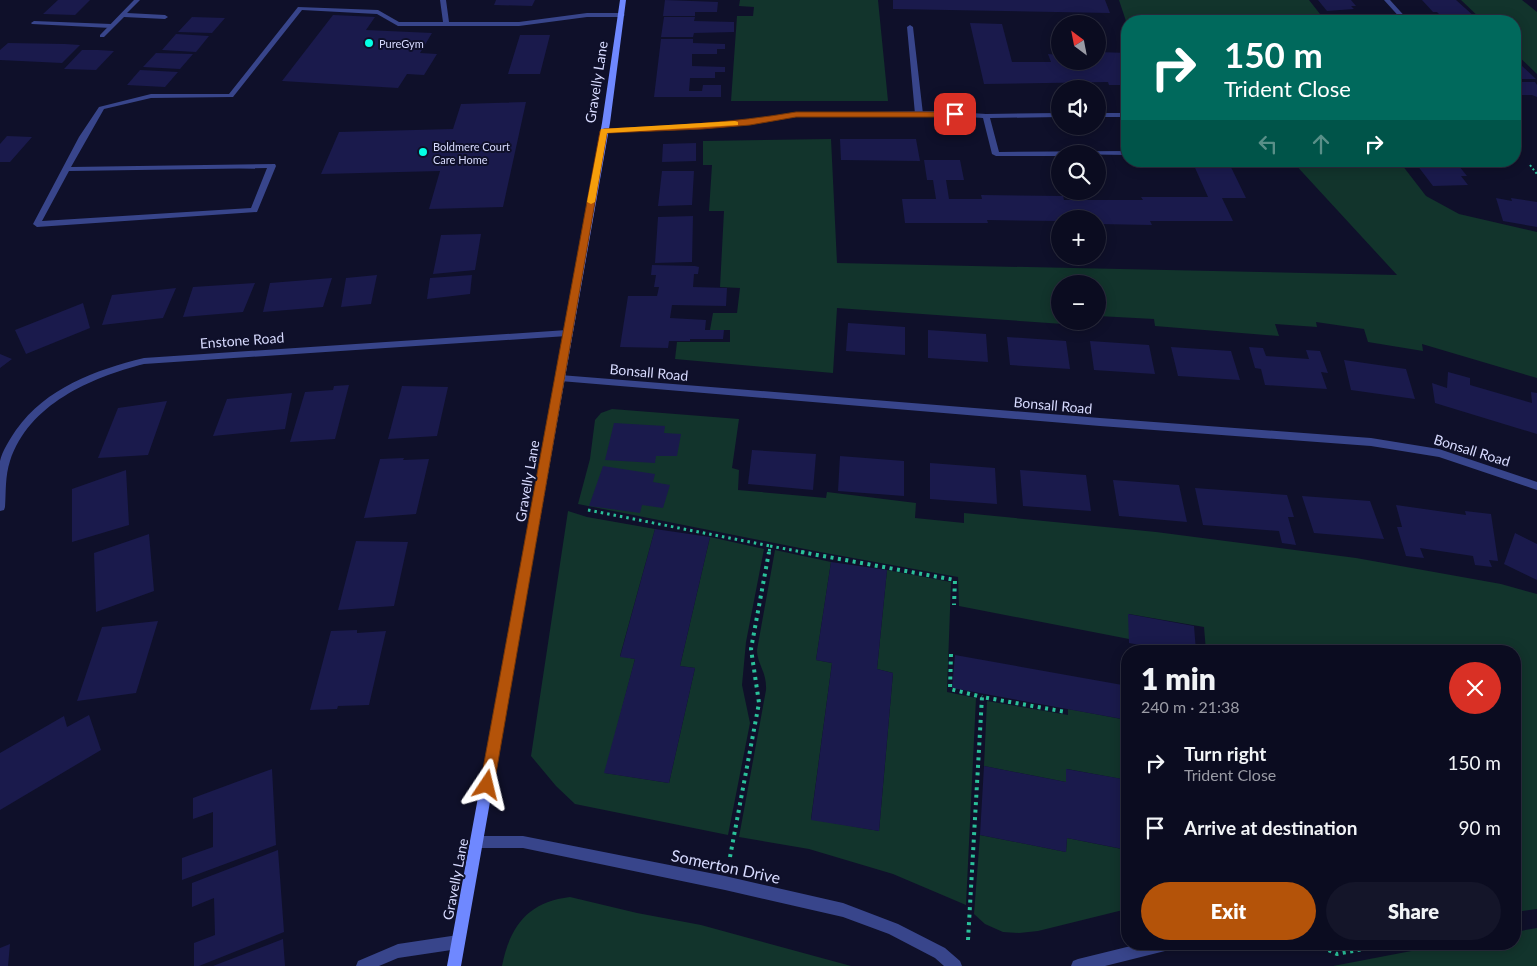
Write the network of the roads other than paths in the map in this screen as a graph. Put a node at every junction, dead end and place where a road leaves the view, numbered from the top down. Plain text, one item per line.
1 (137, 0) edge
2 (443, 0) edge
3 (623, 0) edge
4 (1387, 0) edge
5 (622, 15) junction
6 (1401, 15) edge
7 (122, 16) junction
8 (165, 17) dead end
9 (34, 23) dead end
10 (446, 24) junction
11 (111, 26) junction
12 (910, 27) dead end
13 (102, 36) dead end
14 (919, 114) junction
15 (1051, 115) edge
16 (1106, 115) edge
17 (1121, 115) edge
18 (986, 116) junction
19 (604, 131) junction
20 (1121, 153) edge
21 (66, 169) junction
22 (568, 333) junction
23 (560, 378) junction
24 (1537, 486) edge
25 (0, 507) edge
26 (477, 842) junction
27 (458, 942) junction
28 (1141, 950) edge
29 (363, 966) edge
30 (454, 966) edge
31 (955, 966) edge
32 (1078, 966) edge

1 - 7 street
2 - 10 street
3 - 5 main road, Gravelly Lane
4 - 6 street
5 - 10 street
5 - 19 main road, Gravelly Lane
7 - 8 street
7 - 11 street
9 - 11 street
10 - 21 street
11 - 13 street
12 - 14 street
14 - 18 street
14 - 19 street
15 - 18 street
16 - 17 street
18 - 20 street
19 - 22 main road, Gravelly Lane
21 - 21 street
22 - 23 main road, Gravelly Lane
22 - 25 street, Enstone Road
23 - 24 street, Bonsall Road
23 - 26 main road, Gravelly Lane
26 - 27 main road, Gravelly Lane
26 - 31 street, Somerton Drive
27 - 29 street
27 - 30 main road, Gravelly Lane
28 - 32 street

